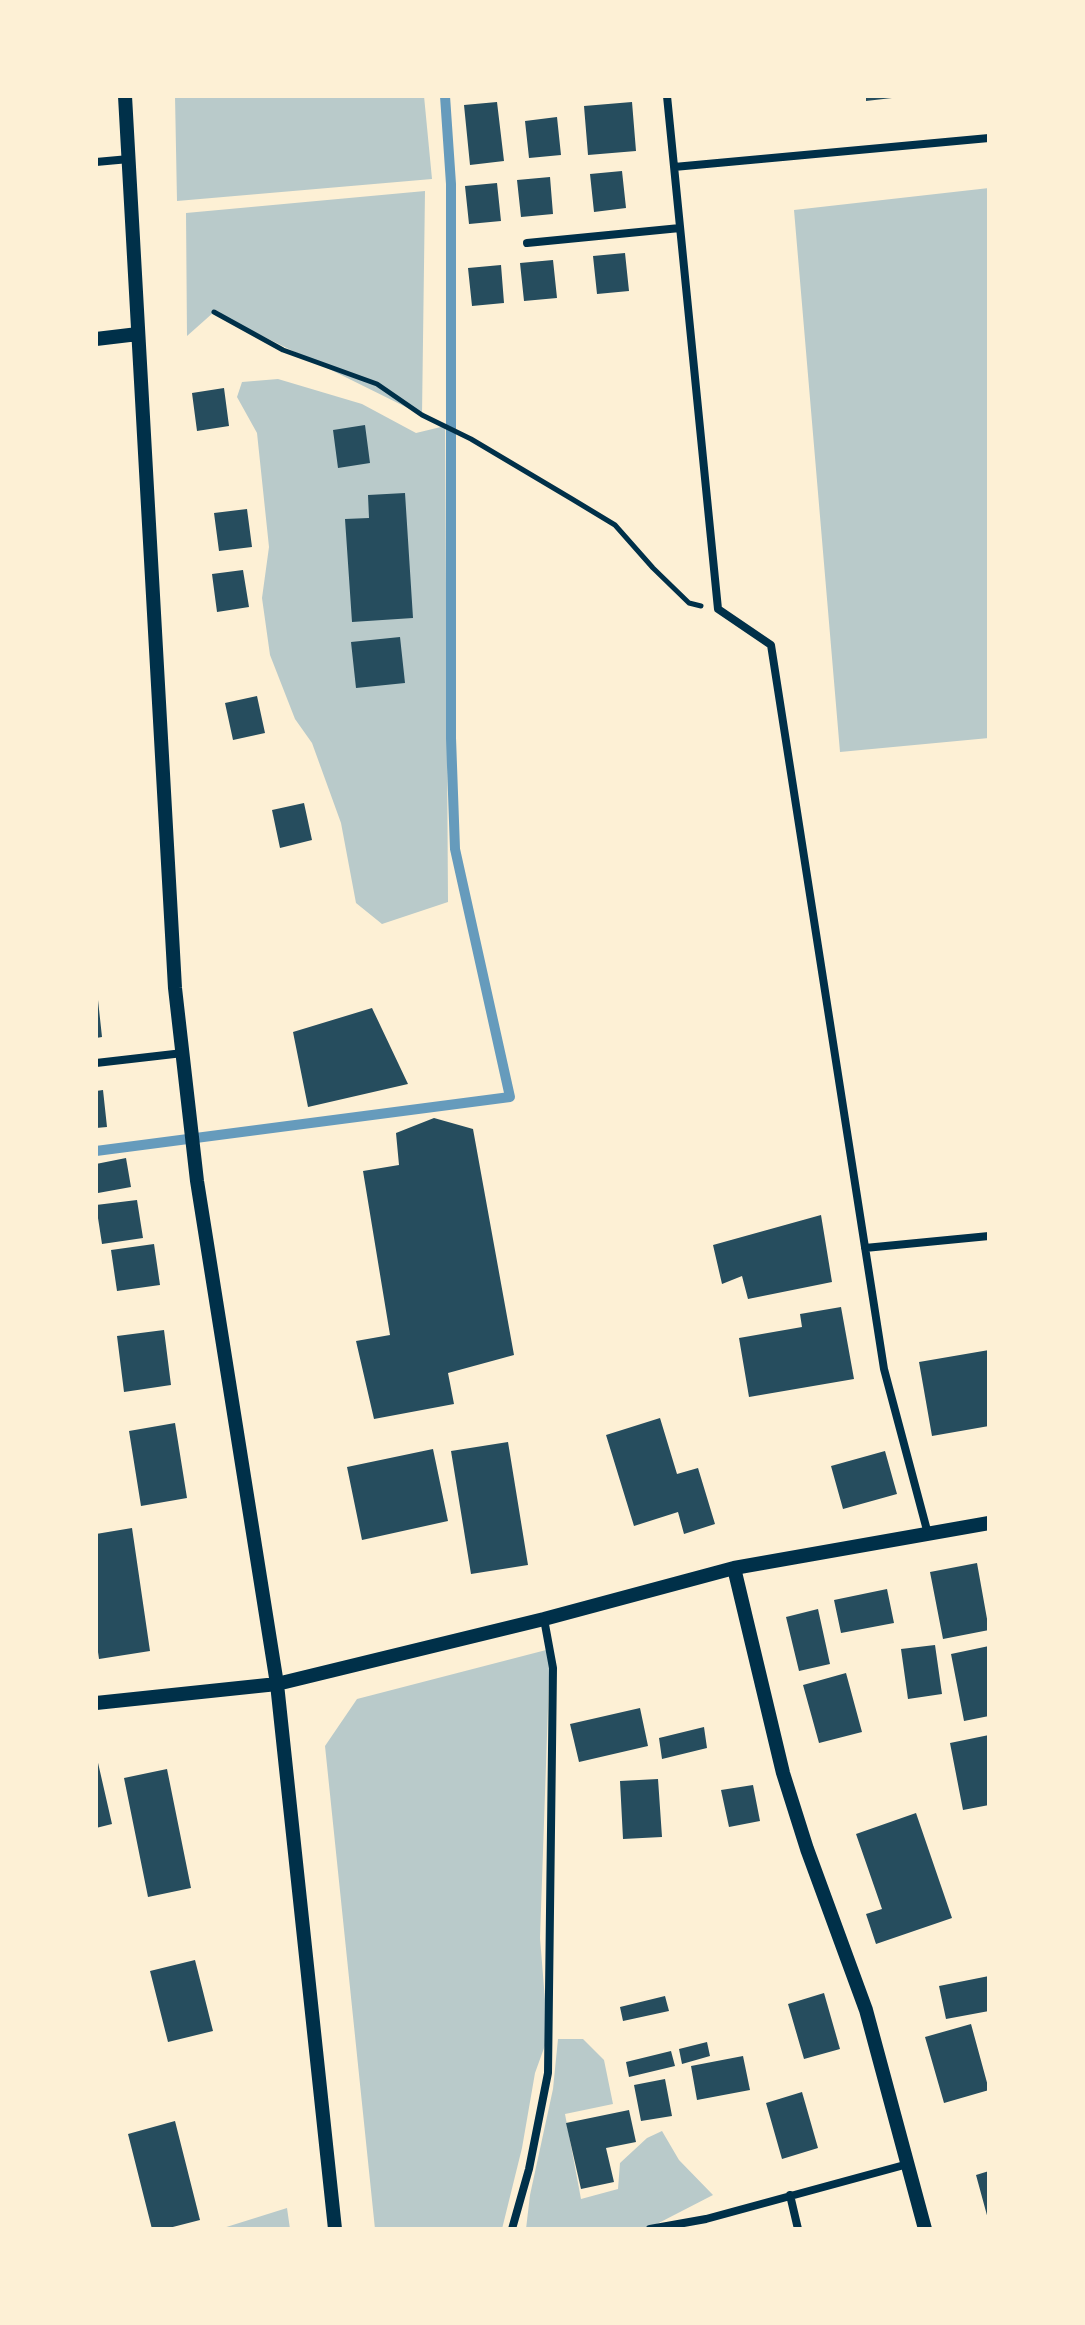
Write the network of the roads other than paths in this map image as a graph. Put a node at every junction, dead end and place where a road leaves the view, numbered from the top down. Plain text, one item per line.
1 (125, 96) edge
2 (667, 96) edge
3 (989, 138) edge
4 (129, 159) junction
5 (96, 162) edge
6 (674, 167) junction
7 (680, 228) junction
8 (527, 243) dead end
9 (138, 334) junction
10 (96, 339) edge
11 (183, 1053) junction
12 (96, 1063) edge
13 (989, 1236) edge
14 (865, 1248) junction
15 (989, 1523) edge
16 (928, 1534) junction
17 (734, 1568) junction
18 (544, 1619) junction
19 (277, 1684) junction
20 (96, 1703) edge
21 (908, 2164) junction
22 (790, 2195) junction
23 (335, 2229) edge
24 (512, 2229) edge
25 (650, 2229) edge
26 (798, 2229) edge
27 (925, 2229) edge

1 - 4 street
2 - 6 street
3 - 6 street
4 - 5 street
4 - 9 street
6 - 7 street
7 - 8 street
7 - 14 street
9 - 10 street
9 - 11 street
11 - 12 street
11 - 19 street
13 - 14 street
14 - 16 street
15 - 16 street
16 - 17 street
17 - 18 street
17 - 21 street
18 - 19 street
18 - 24 street
19 - 20 street
19 - 23 street
21 - 22 street
21 - 27 street
22 - 25 street
22 - 26 street

